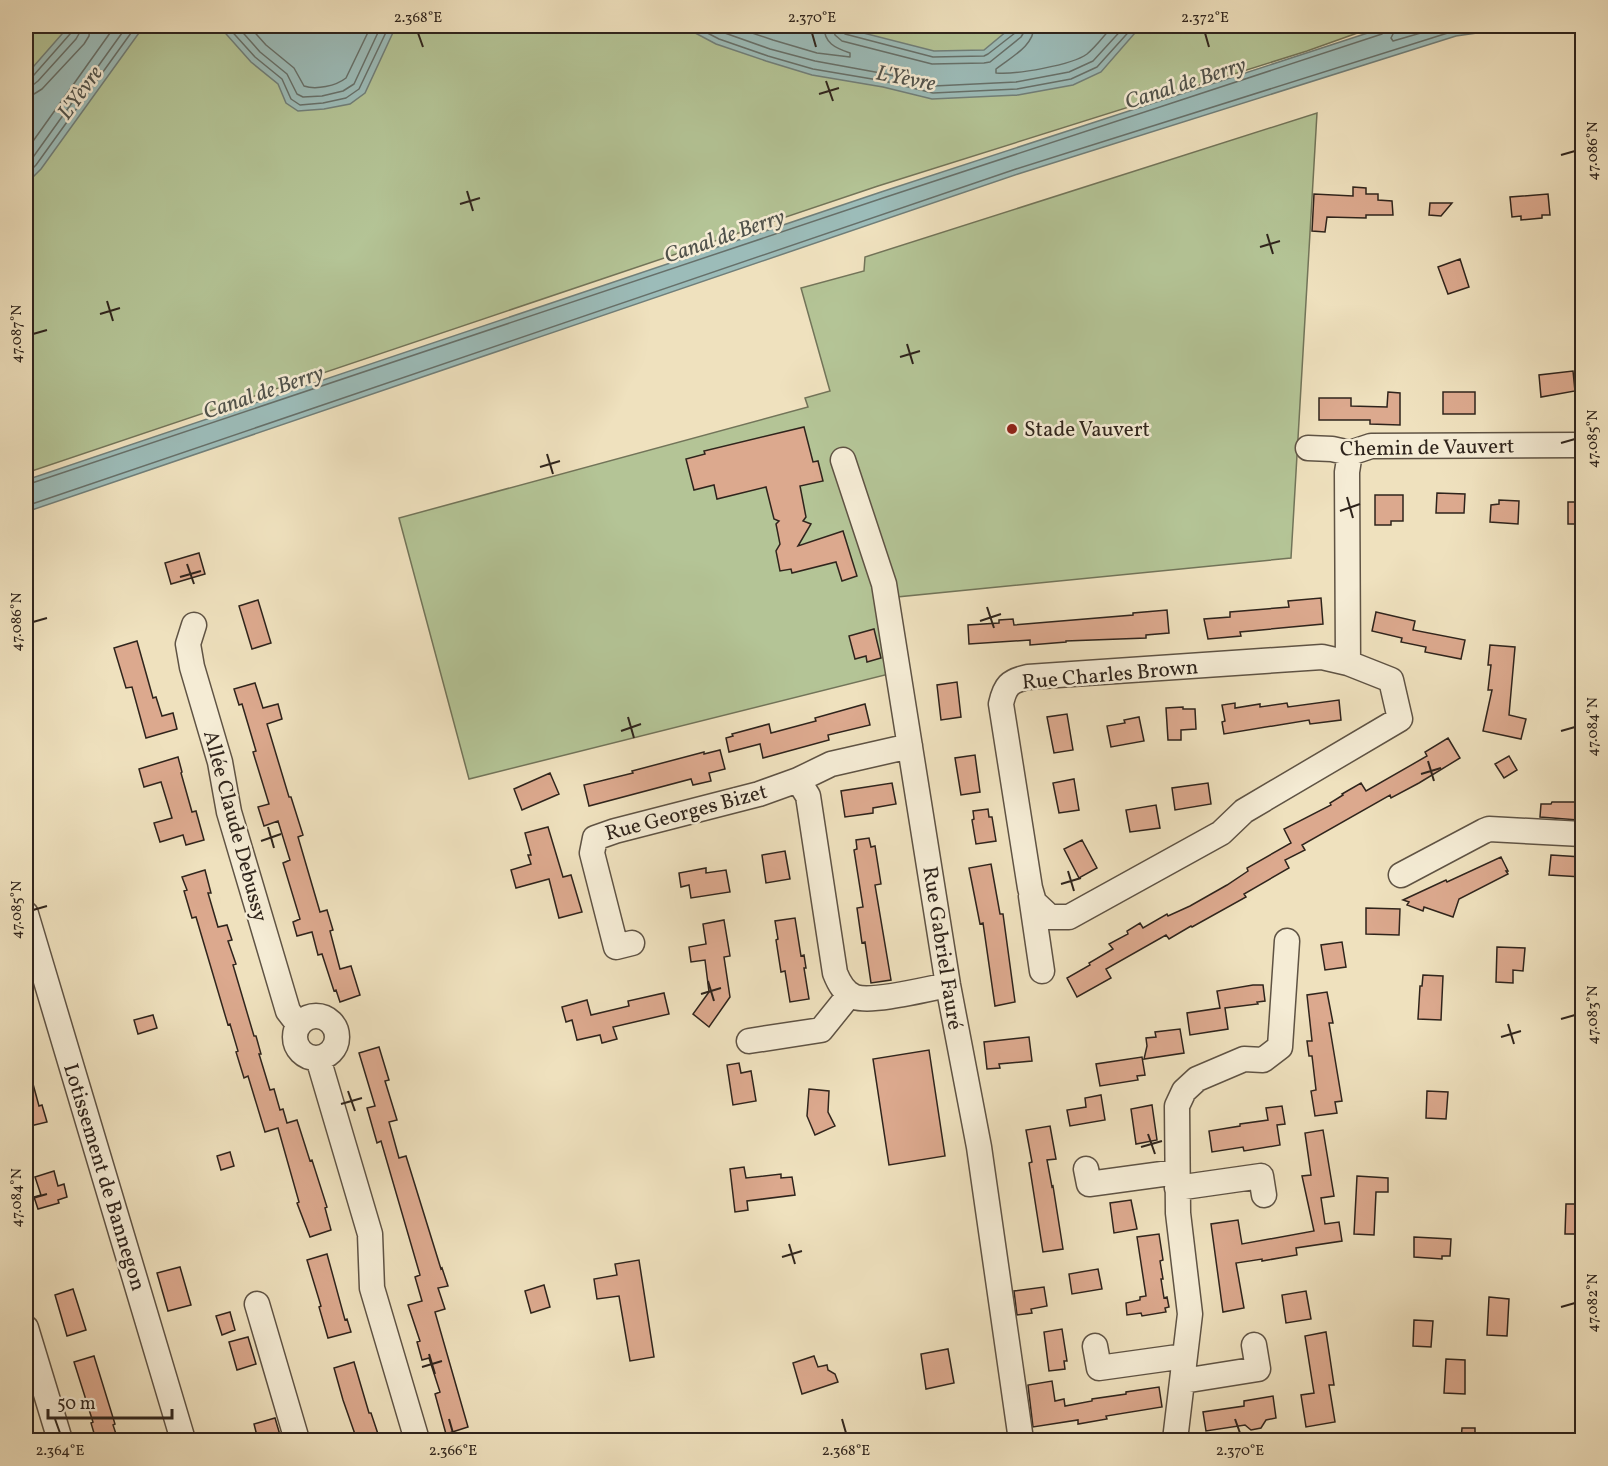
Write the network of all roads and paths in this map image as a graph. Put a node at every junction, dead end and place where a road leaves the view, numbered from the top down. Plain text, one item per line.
1 (1582, 445) edge
2 (1308, 448) dead end
3 (1350, 453) junction
4 (843, 460) dead end
5 (194, 625) dead end
6 (1348, 663) junction
7 (910, 746) junction
8 (798, 780) junction
9 (1582, 834) edge
10 (1401, 875) dead end
11 (1030, 888) junction
12 (26, 914) edge
13 (1287, 941) dead end
14 (633, 943) dead end
15 (1042, 971) dead end
16 (948, 985) junction
17 (850, 994) junction
18 (298, 1024) junction
19 (749, 1041) dead end
20 (318, 1058) junction
21 (1086, 1168) dead end
22 (1177, 1180) junction
23 (1264, 1195) dead end
24 (257, 1304) dead end
25 (26, 1328) edge
26 (1254, 1345) dead end
27 (1095, 1346) dead end
28 (1185, 1356) junction
29 (1183, 1381) junction
30 (60, 1440) edge
31 (183, 1440) edge
32 (297, 1440) edge
33 (417, 1440) edge
34 (1021, 1440) edge
35 (1175, 1440) edge

1 - 3 street, Chemin de Vauvert
2 - 3 street, Chemin de Vauvert
3 - 6 street
4 - 7 street, Rue Gabriel Fauré
5 - 18 street, Allée Claude Debussy
6 - 11 street, Rue Charles Brown
6 - 11 street, Rue Charles Brown
7 - 8 street, Rue Georges Bizet
7 - 16 street, Rue Gabriel Fauré
8 - 14 street, Rue Georges Bizet
8 - 17 street
9 - 10 street
11 - 15 street, Rue Charles Brown
12 - 31 street, Lotissement de Bannegon
13 - 22 street
16 - 17 street
16 - 34 street, Rue Gabriel Fauré
17 - 19 street
18 - 20 street, Allée Claude Debussy
18 - 20 street
20 - 33 street
21 - 22 street
22 - 23 street
22 - 28 street
24 - 32 street
25 - 30 street
26 - 29 street
27 - 28 street
28 - 29 street
29 - 35 street

